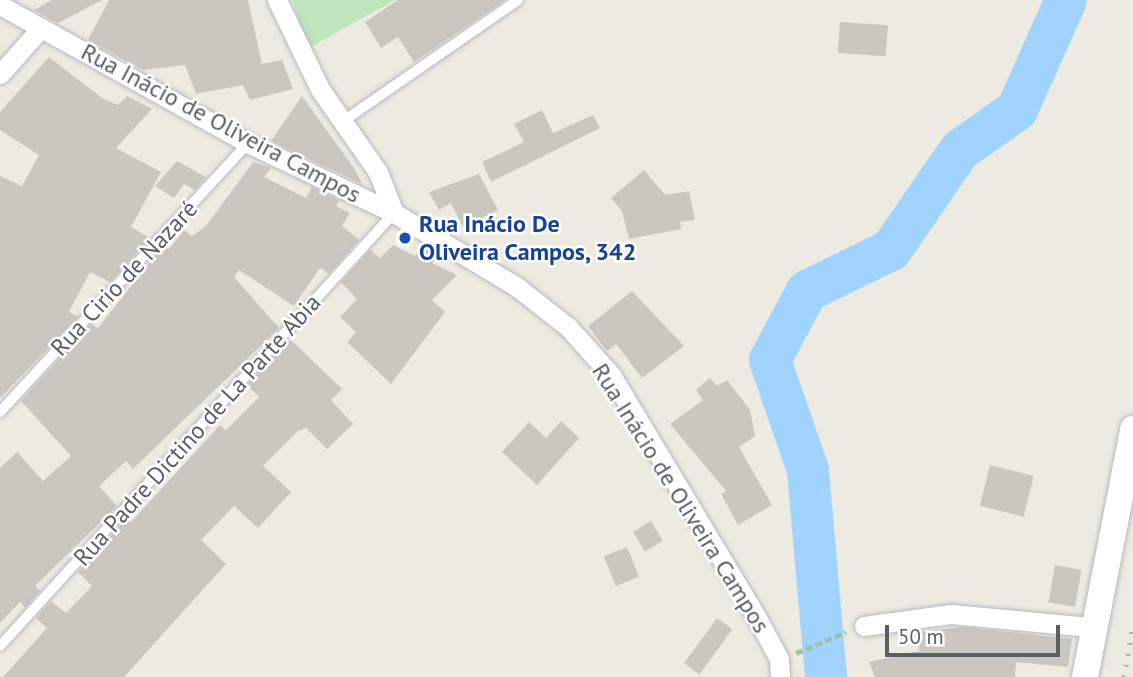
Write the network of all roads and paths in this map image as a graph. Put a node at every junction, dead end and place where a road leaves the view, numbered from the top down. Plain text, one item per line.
1 (277, 0) edge
2 (519, 0) edge
3 (0, 5) edge
4 (41, 28) junction
5 (0, 74) edge
6 (342, 122) junction
7 (248, 143) junction
8 (394, 213) junction
9 (0, 412) edge
10 (1133, 429) edge
11 (1090, 626) junction
12 (855, 629) joint
13 (0, 646) edge
14 (785, 663) edge
15 (1085, 677) edge

1 - 6 street
2 - 6 lane
3 - 4 street, Rua Inácio de Oliveira Campos
4 - 5 street
4 - 7 street, Rua Inácio de Oliveira Campos
6 - 8 street
7 - 8 street, Rua Inácio de Oliveira Campos
7 - 9 lane, Rua Cirio de Nazaré
8 - 13 lane, Rua Padre Dictino de La Parte Abia
8 - 14 street, Rua Inácio de Oliveira Campos
10 - 11 main road
11 - 12 street
11 - 15 main road
12 - 14 path

